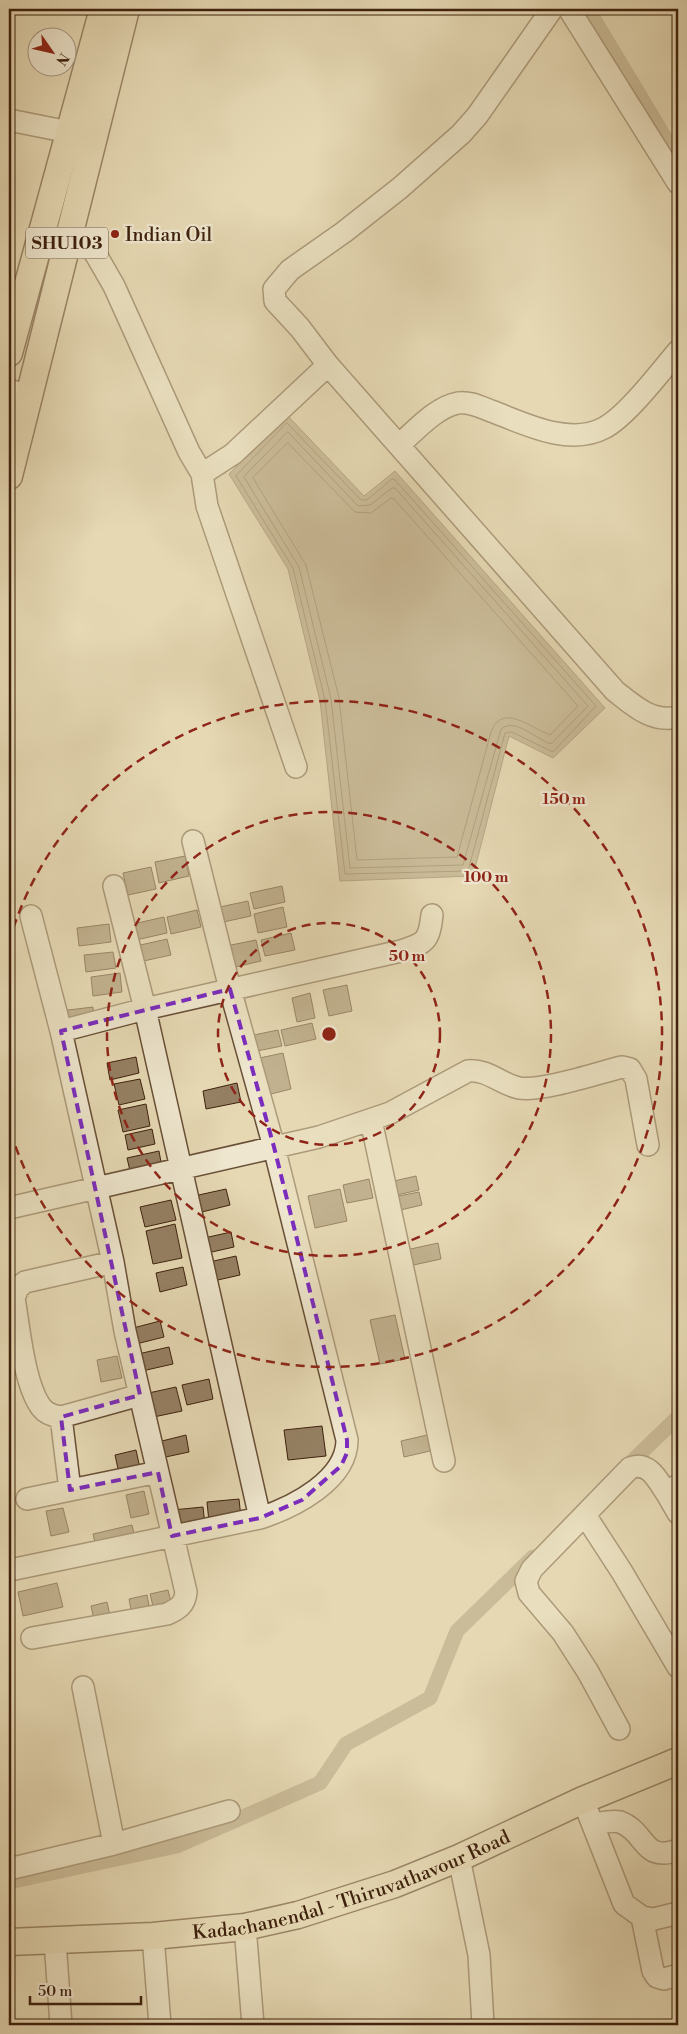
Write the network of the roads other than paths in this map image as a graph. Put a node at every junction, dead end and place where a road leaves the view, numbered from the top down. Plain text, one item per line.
1 (103, 9) edge
2 (126, 9) edge
3 (552, 9) edge
4 (569, 9) edge
5 (9, 120) edge
6 (69, 132) junction
7 (678, 184) edge
8 (69, 237) junction
9 (678, 351) edge
10 (9, 353) edge
11 (328, 364) junction
12 (17, 406) edge
13 (399, 445) junction
14 (202, 474) junction
15 (9, 476) edge
16 (678, 718) edge
17 (296, 767) dead end
18 (193, 841) dead end
19 (114, 886) dead end
20 (432, 915) dead end
21 (31, 916) dead end
22 (230, 989) junction
23 (145, 1009) junction
24 (61, 1031) junction
25 (371, 1120) junction
26 (648, 1145) dead end
27 (274, 1146) junction
28 (181, 1169) junction
29 (96, 1190) junction
30 (9, 1208) edge
31 (114, 1262) junction
32 (140, 1394) junction
33 (61, 1417) junction
34 (444, 1461) dead end
35 (158, 1472) junction
36 (673, 1489) edge
37 (70, 1490) junction
38 (27, 1499) dead end
39 (678, 1514) edge
40 (585, 1515) junction
41 (260, 1518) junction
42 (172, 1536) junction
43 (10, 1570) edge
44 (32, 1638) dead end
45 (678, 1667) edge
46 (83, 1687) dead end
47 (619, 1729) dead end
48 (678, 1761) edge
49 (583, 1800) junction
50 (229, 1811) dead end
51 (593, 1824) junction
52 (114, 1844) junction
53 (678, 1850) edge
54 (459, 1858) junction
55 (9, 1866) edge
56 (678, 1913) edge
57 (642, 1917) junction
58 (245, 1927) junction
59 (153, 1936) junction
60 (55, 1941) junction
61 (9, 1942) edge
62 (678, 1975) edge
63 (61, 2025) edge
64 (160, 2025) edge
65 (252, 2025) edge
66 (483, 2025) edge

1 - 6 main road, SHU103
2 - 8 main road, SHU103
3 - 11 street
4 - 7 street
5 - 6 street
6 - 10 main road, SHU103
8 - 12 main road, SHU103
8 - 14 street
9 - 13 street
11 - 13 street
11 - 14 street
12 - 15 main road, SHU103
13 - 16 street
14 - 17 street
18 - 22 street
19 - 23 street
20 - 22 street
21 - 24 street
22 - 23 street
22 - 27 street
23 - 24 street
23 - 28 street
24 - 29 street
25 - 26 street
25 - 27 street
25 - 34 street
27 - 28 street
27 - 41 street
28 - 29 street
28 - 41 street
29 - 30 street
29 - 31 street
31 - 32 street
31 - 33 street
32 - 33 street
32 - 35 street
33 - 37 street
35 - 37 street
35 - 42 street
36 - 39 street
36 - 40 street
37 - 38 street
40 - 45 street
40 - 47 street
41 - 42 street
42 - 43 street
42 - 44 street
46 - 52 street
48 - 49 main road, Kadachanendal - Thiruvathavour Road
49 - 51 street
49 - 54 main road, Kadachanendal - Thiruvathavour Road
50 - 52 street
51 - 53 street
51 - 57 street
52 - 55 street
54 - 58 main road, Kadachanendal - Thiruvathavour Road
54 - 66 street
56 - 57 street
57 - 62 street
58 - 59 main road, Kadachanendal - Thiruvathavour Road
58 - 65 street
59 - 60 main road, Kadachanendal - Thiruvathavour Road
59 - 64 street
60 - 61 main road, Kadachanendal - Thiruvathavour Road
60 - 63 street

